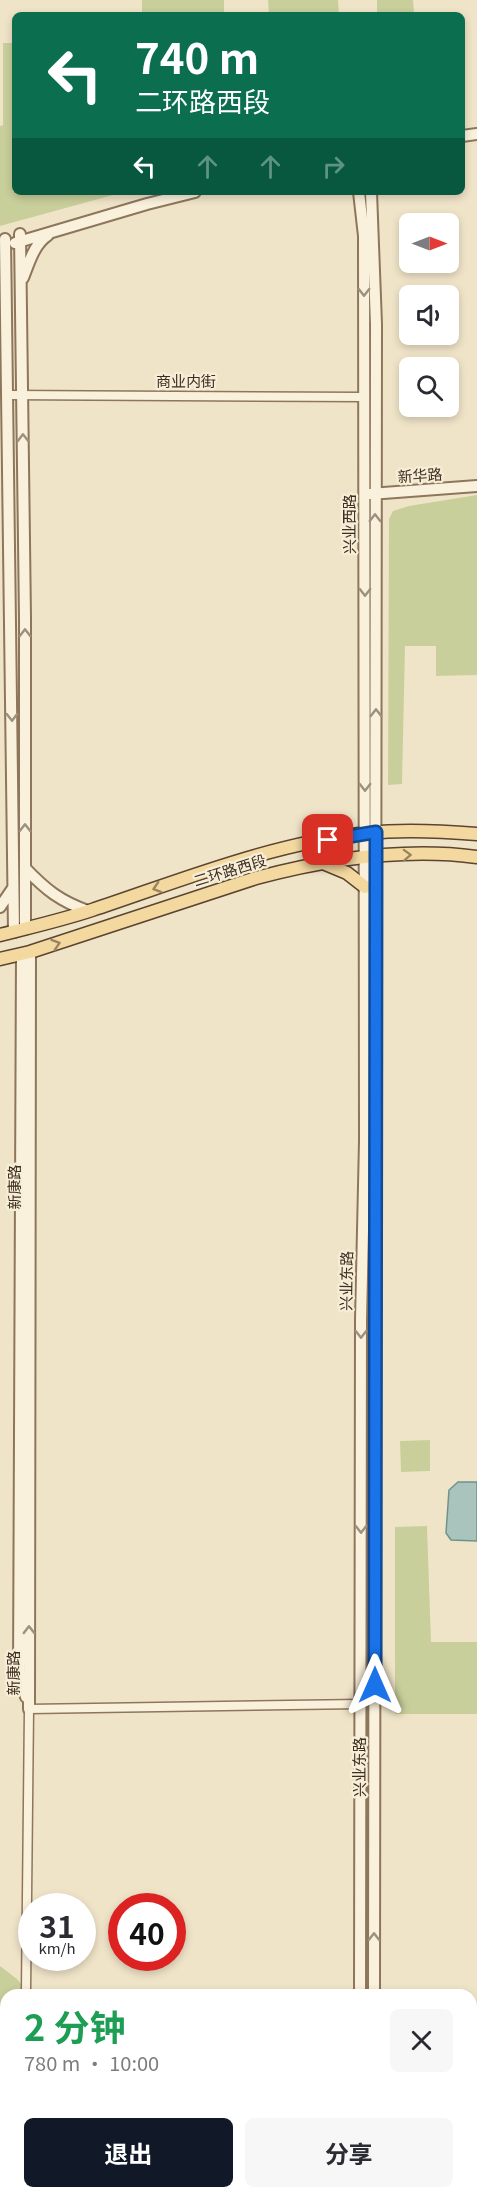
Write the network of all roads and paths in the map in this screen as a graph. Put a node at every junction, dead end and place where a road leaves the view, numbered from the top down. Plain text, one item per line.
1 (156, 195) edge
2 (183, 195) edge
3 (359, 195) edge
4 (371, 195) edge
5 (54, 231) junction
6 (20, 238) junction
7 (3, 243) edge
8 (3, 282) edge
9 (21, 284) junction
10 (22, 394) junction
11 (8, 395) junction
12 (364, 397) junction
13 (477, 486) edge
14 (370, 494) junction
15 (371, 833) junction
16 (477, 834) edge
17 (371, 856) junction
18 (477, 857) edge
19 (322, 863) junction
20 (25, 868) junction
21 (365, 887) junction
22 (14, 888) junction
23 (0, 907) edge
24 (88, 911) junction
25 (20, 930) junction
26 (0, 935) edge
27 (26, 953) junction
28 (0, 959) edge
29 (361, 1704) junction
30 (29, 1709) junction
31 (26, 1989) edge
32 (360, 1989) edge
33 (374, 1989) edge

1 - 6 street
2 - 5 street
3 -> 12 street, 兴业西路
4 - 14 street, 兴业西路
5 - 6 street
5 - 9 street
6 - 7 street
6 - 9 street
7 - 8 street
8 - 11 street
9 - 10 street
10 - 11 street, 商业内街
10 - 12 street, 商业内街
20 -> 10 street
11 -> 22 street
12 - 14 street, 兴业西路
13 - 14 street, 新华路
14 - 15 street, 兴业西路
15 - 16 main road, 二环路西段
15 - 17 street, 兴业西路
15 -> 24 main road, 二环路西段
17 -> 18 main road, 二环路西段
17 - 19 main road, 二环路西段
17 - 21 street, 兴业东路
33 -> 17 street, 兴业东路
19 - 21 main road
27 -> 19 main road, 二环路西段
20 - 24 street
20 - 25 street
21 -> 29 street, 兴业东路
22 - 23 street
22 - 25 street
24 - 25 main road, 二环路西段
25 - 26 main road, 二环路西段
27 - 28 main road, 二环路西段
27 - 30 street, 新康路
29 - 30 street
29 - 32 street, 兴业东路
30 - 31 street

